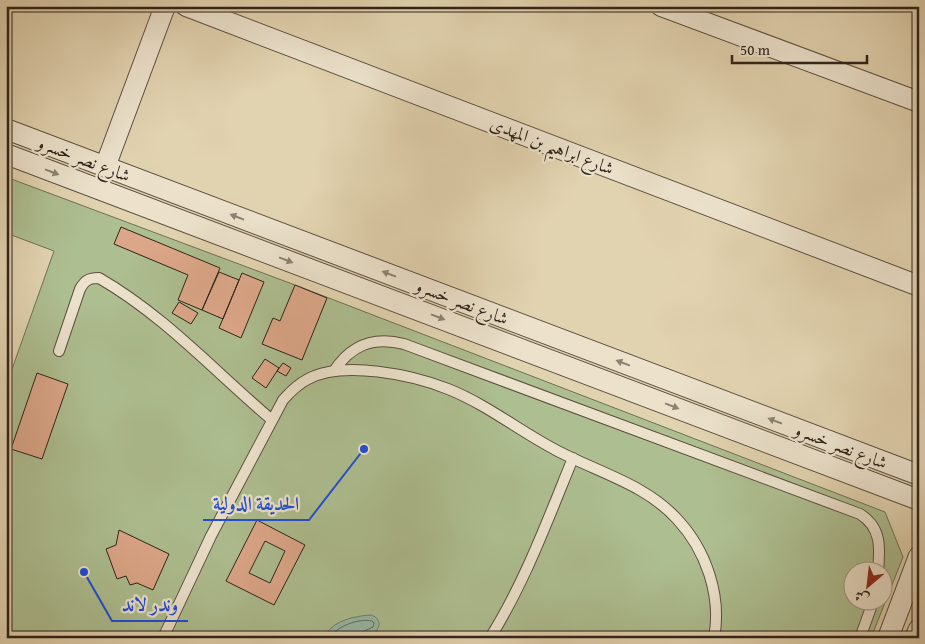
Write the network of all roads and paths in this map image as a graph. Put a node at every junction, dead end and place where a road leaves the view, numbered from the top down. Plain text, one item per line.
1 (165, 6) edge
2 (186, 6) edge
3 (662, 7) edge
4 (919, 102) edge
5 (6, 129) edge
6 (6, 154) edge
7 (105, 167) junction
8 (919, 286) edge
9 (59, 352) dead end
10 (334, 371) junction
11 (272, 420) junction
12 (573, 458) junction
13 (919, 475) edge
14 (917, 495) edge
15 (919, 556) edge
16 (878, 562) edge
17 (869, 612) edge
18 (919, 629) edge
19 (163, 638) edge
20 (490, 638) edge
21 (714, 638) edge
22 (860, 638) edge
23 (888, 638) edge
24 (915, 638) edge

1 - 7 street
2 - 8 street, شارع ابراهيم بن المهدى
3 - 4 street
5 - 7 street, شارع نصر خسرو
6 -> 14 street, شارع نصر خسرو
13 -> 7 street, شارع نصر خسرو
9 - 11 lane
10 - 11 lane
10 - 12 lane
10 - 16 lane
11 - 19 lane
12 - 20 lane
12 - 21 lane
15 - 23 street
17 - 22 lane
18 - 24 street

